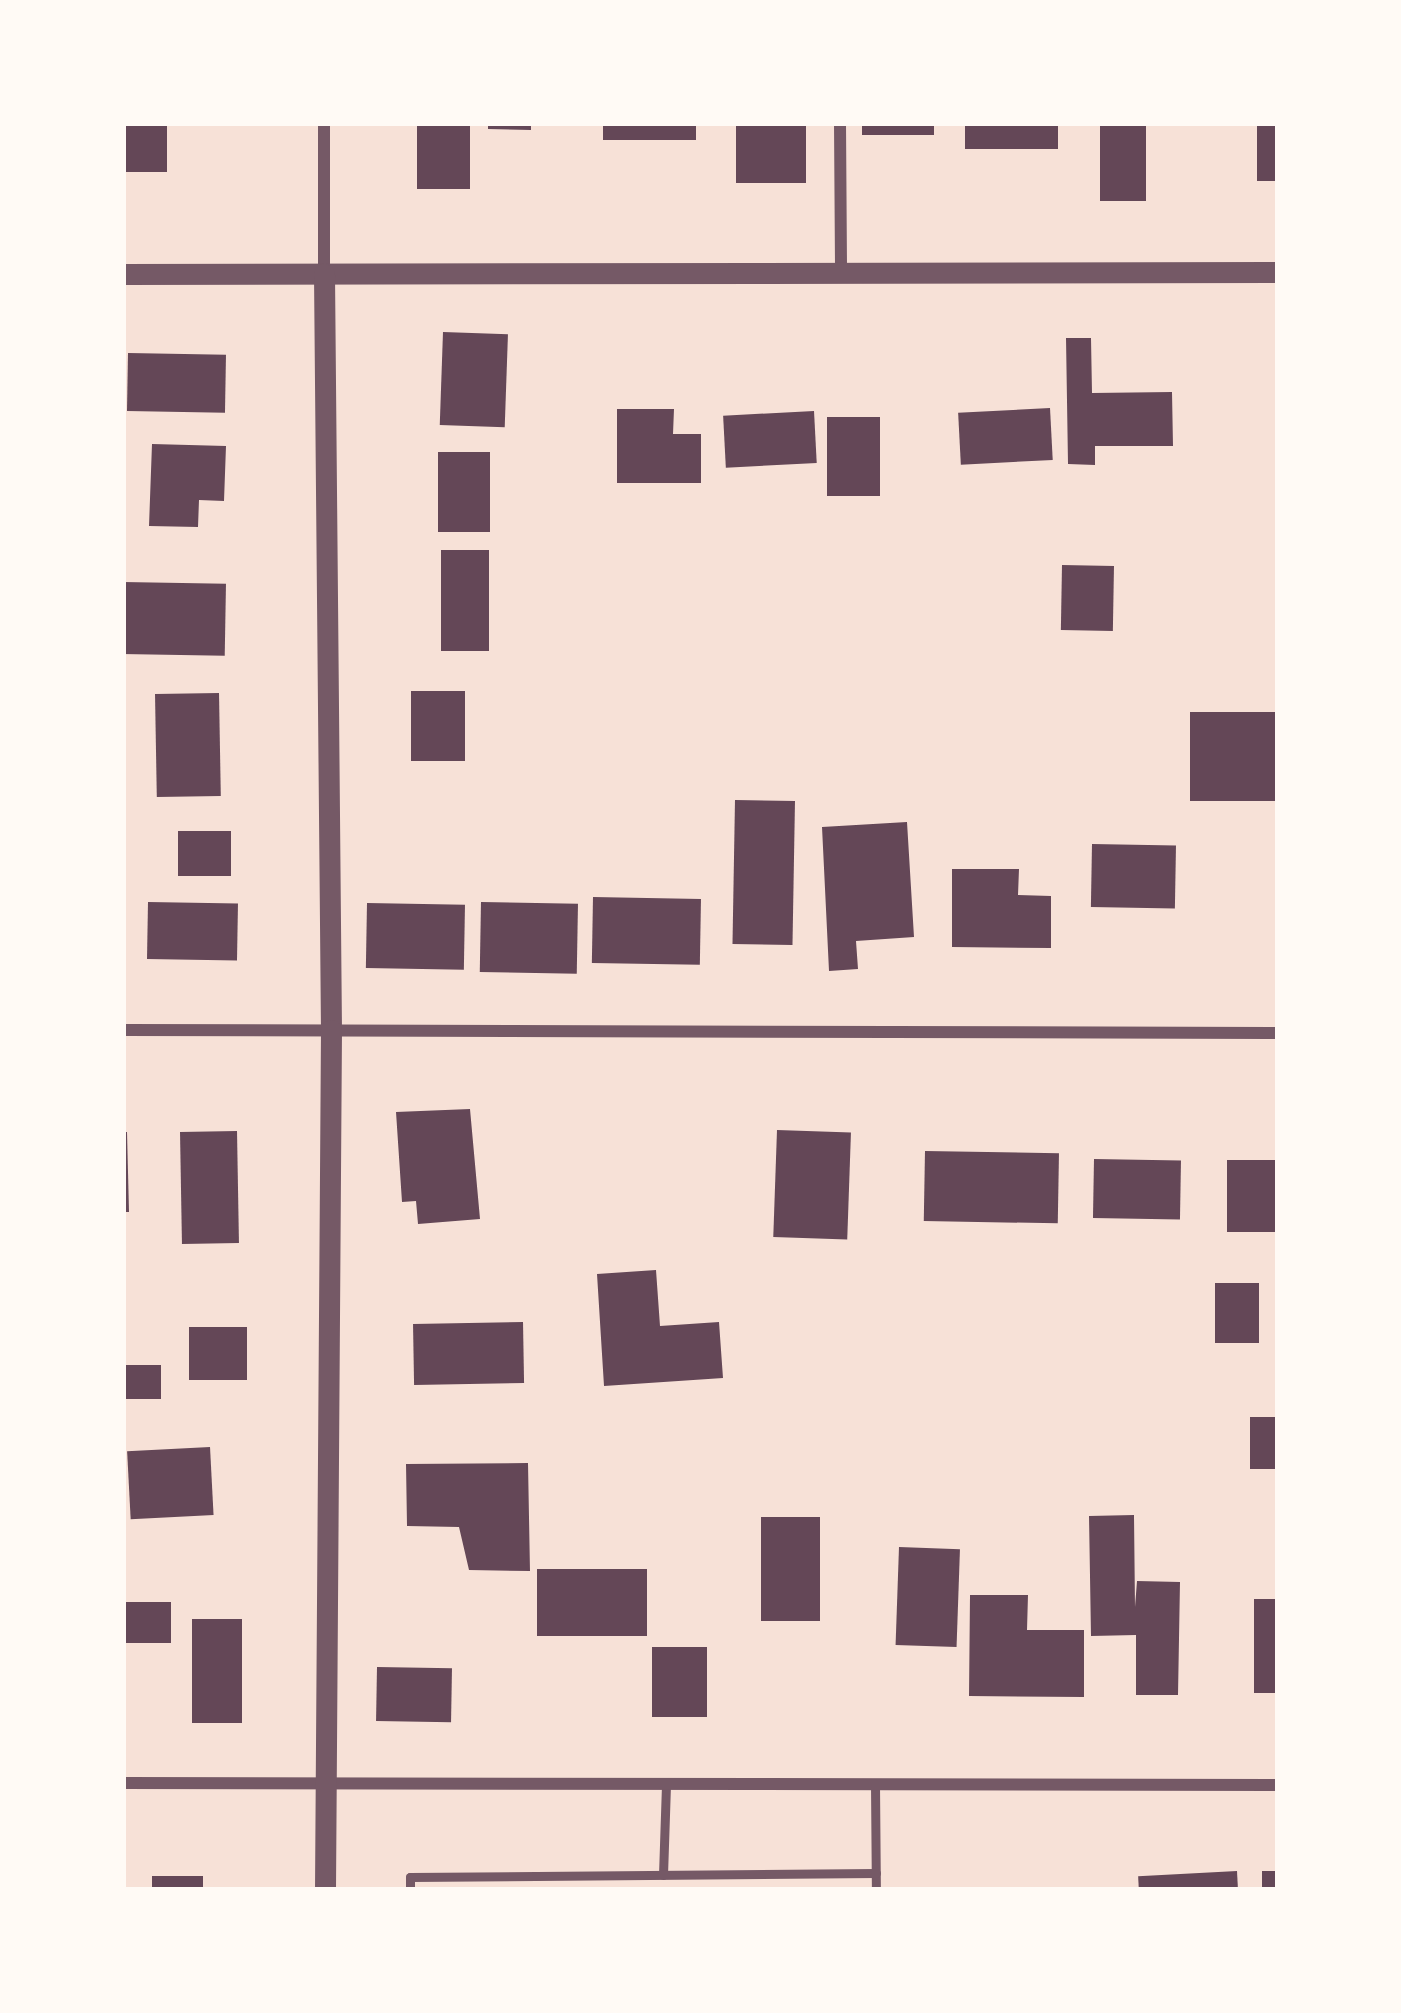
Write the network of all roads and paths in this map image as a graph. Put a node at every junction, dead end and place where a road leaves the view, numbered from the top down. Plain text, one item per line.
1 (323, 123) edge
2 (840, 123) edge
3 (841, 268) junction
4 (1278, 272) edge
5 (123, 274) edge
6 (324, 274) junction
7 (123, 1030) edge
8 (332, 1030) junction
9 (1278, 1033) edge
10 (123, 1783) edge
11 (326, 1785) junction
12 (666, 1785) junction
13 (875, 1785) junction
14 (1278, 1785) edge
15 (876, 1873) junction
16 (663, 1875) junction
17 (325, 1890) edge
18 (410, 1890) edge
19 (876, 1890) edge

1 - 6 street
2 - 3 street
3 - 4 street
3 - 6 street
5 - 6 street
6 - 8 street
7 - 8 street
8 - 9 street
8 - 11 street
10 - 11 street
11 - 12 street
11 - 17 street
12 - 13 street
12 - 16 lane
13 - 14 street
13 - 15 lane
15 - 16 lane
15 - 19 lane
16 - 18 lane

